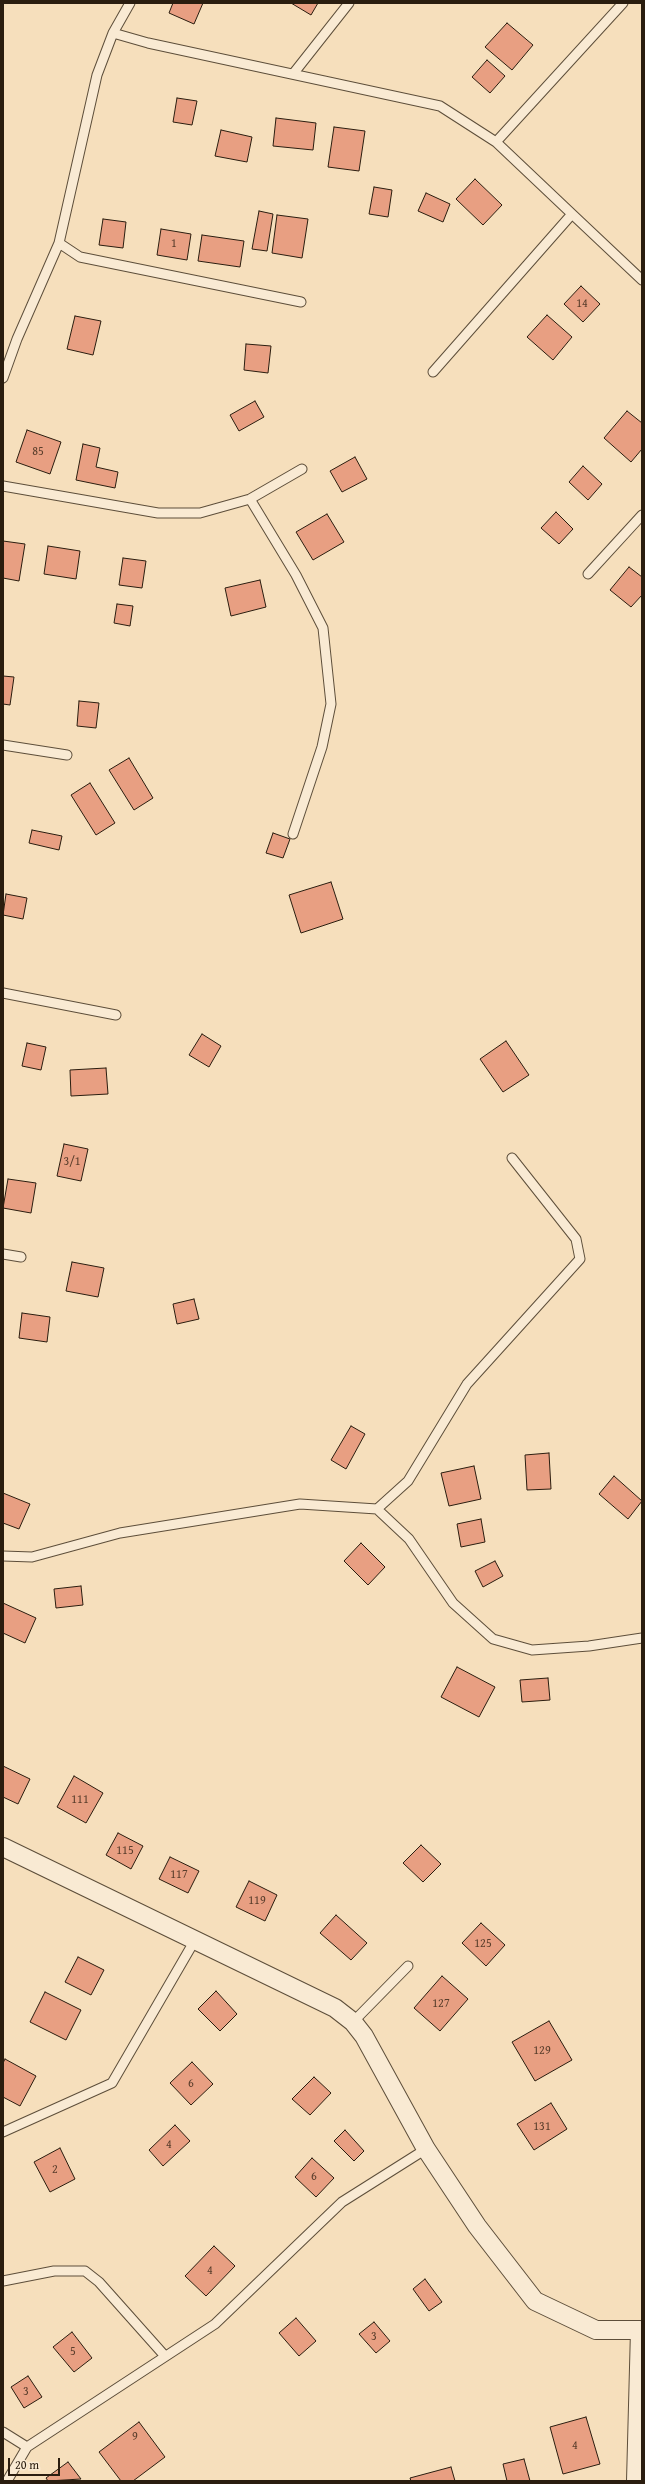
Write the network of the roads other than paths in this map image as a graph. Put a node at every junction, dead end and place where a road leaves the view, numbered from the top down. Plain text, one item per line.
1 (130, 3) edge
2 (349, 3) edge
3 (623, 3) edge
4 (113, 33) junction
5 (293, 74) junction
6 (496, 142) junction
7 (572, 214) junction
8 (59, 243) junction
9 (642, 280) edge
10 (301, 302) dead end
11 (433, 372) dead end
12 (3, 378) edge
13 (302, 469) dead end
14 (3, 486) edge
15 (250, 499) junction
16 (642, 515) edge
17 (588, 574) dead end
18 (3, 745) edge
19 (67, 755) dead end
20 (292, 834) dead end
21 (3, 993) edge
22 (116, 1015) dead end
23 (512, 1158) dead end
24 (3, 1254) edge
25 (21, 1258) dead end
26 (377, 1509) junction
27 (3, 1556) edge
28 (642, 1638) edge
29 (3, 1847) edge
30 (195, 1940) junction
31 (408, 1966) dead end
32 (353, 2022) junction
33 (3, 2132) edge
34 (426, 2149) junction
35 (3, 2281) edge
36 (641, 2330) edge
37 (164, 2355) junction
38 (3, 2432) edge
39 (27, 2447) junction
40 (7, 2481) edge
41 (636, 2481) edge

1 - 4 lane
2 - 5 lane
3 - 6 lane
4 - 5 lane
4 - 8 lane
5 - 6 lane
6 - 7 lane
7 - 9 lane
7 - 11 lane
8 - 10 lane
8 - 12 lane
13 - 15 lane
14 - 15 lane
15 - 20 lane
16 - 17 lane
18 - 19 lane
21 - 22 lane
23 - 26 lane
24 - 25 lane
26 - 27 lane
26 - 28 lane
29 - 30 street
30 - 32 street
30 - 33 lane
31 - 32 lane
32 - 34 street
34 - 36 street
34 - 37 lane
35 - 37 lane
36 - 41 street
37 - 39 lane
38 - 39 lane
39 - 40 lane

